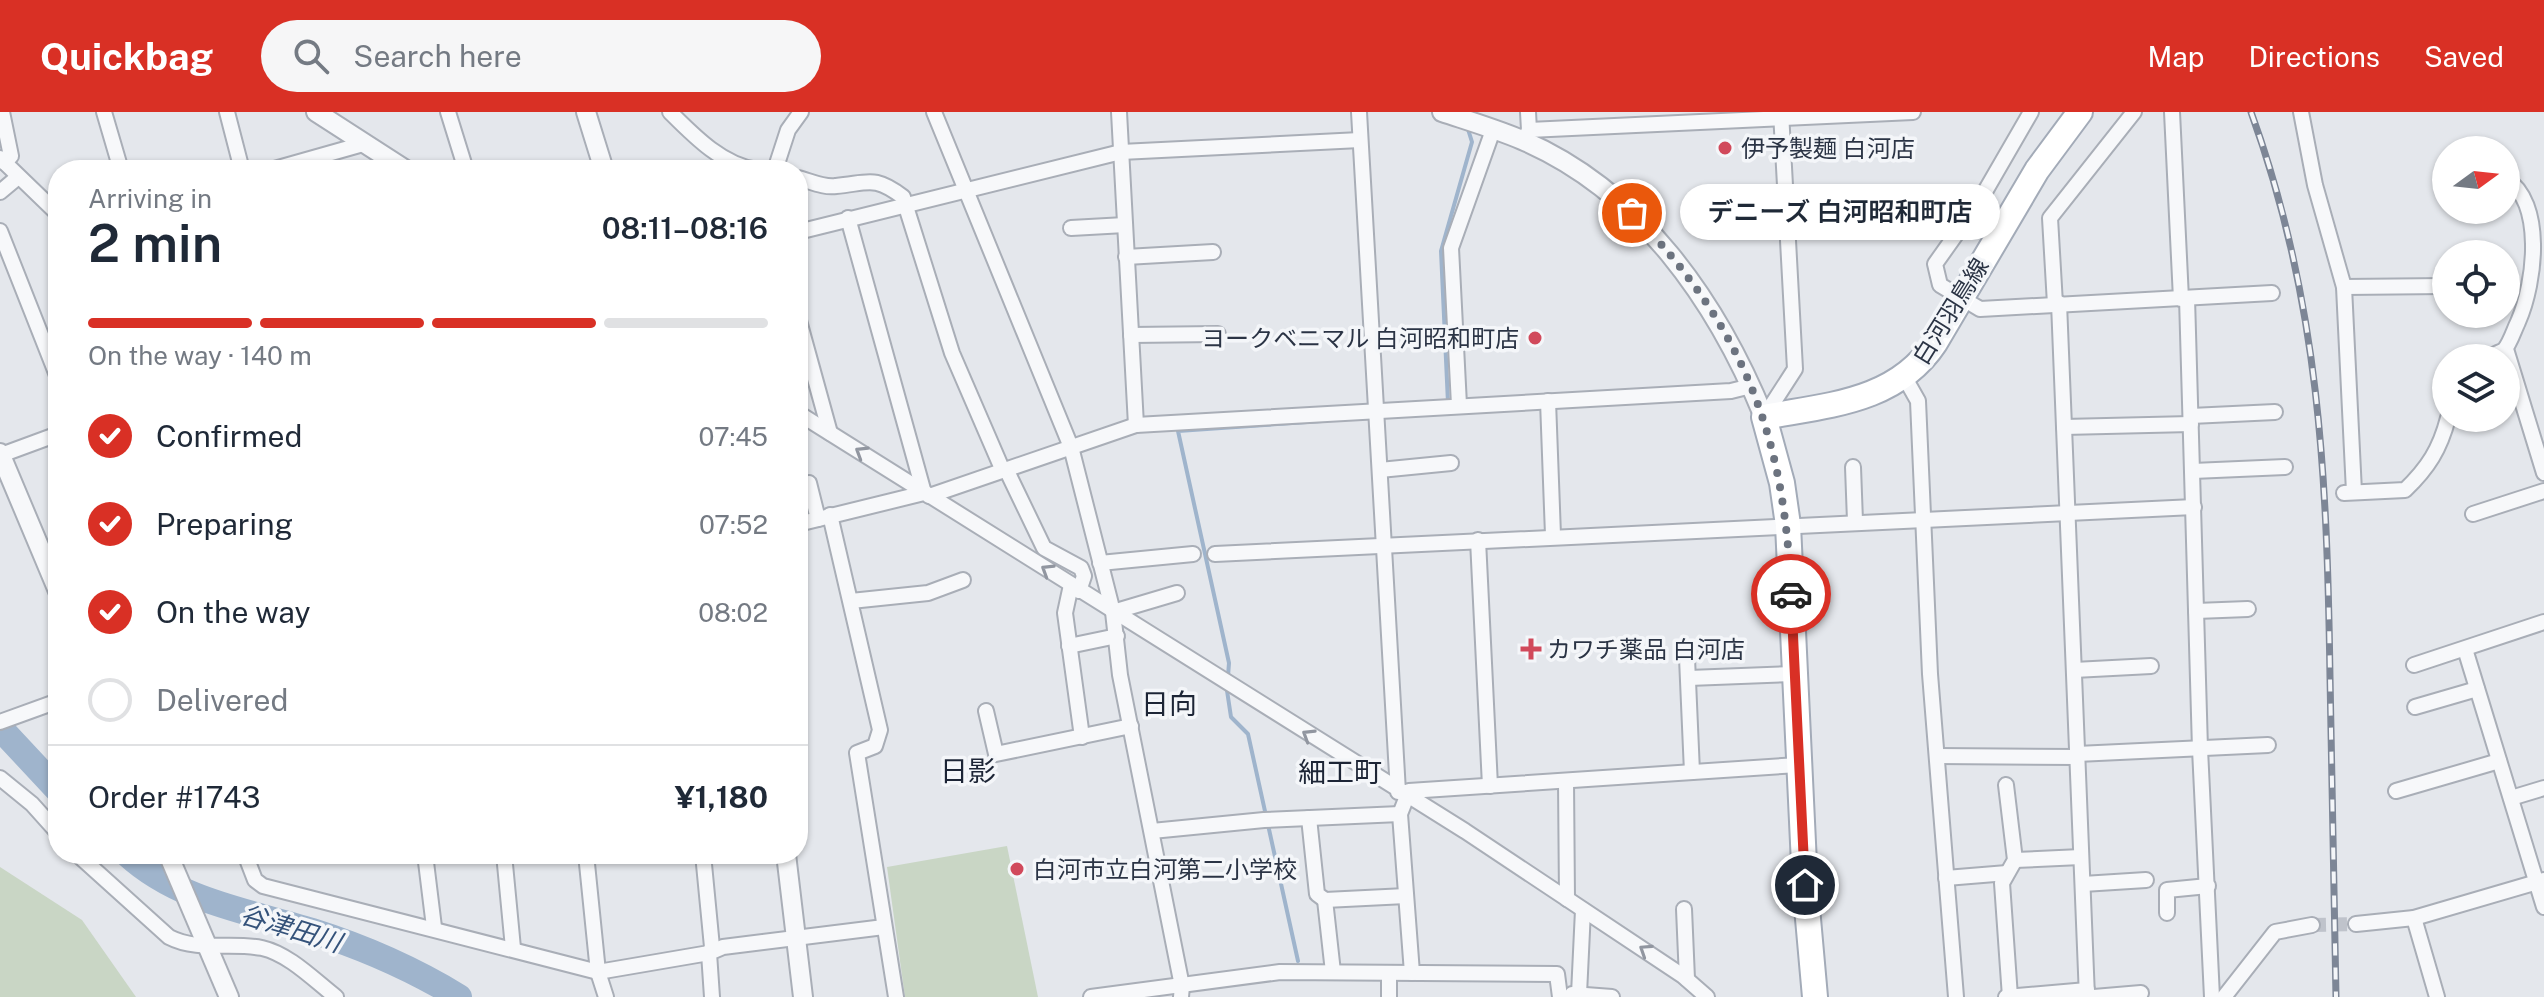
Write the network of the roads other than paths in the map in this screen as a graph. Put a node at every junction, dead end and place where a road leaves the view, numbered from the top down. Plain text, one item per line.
1 (2, 112) edge
2 (104, 112) edge
3 (227, 112) edge
4 (316, 112) edge
5 (448, 112) edge
6 (586, 112) edge
7 (670, 112) edge
8 (801, 112) edge
9 (934, 112) edge
10 (1119, 112) edge
11 (1359, 112) edge
12 (1442, 112) edge
13 (1528, 112) edge
14 (1913, 112) edge
15 (2031, 112) edge
16 (2080, 112) edge
17 (2134, 112) edge
18 (2172, 112) edge
19 (2301, 112) edge
20 (1868, 113) edge
21 (1781, 115) edge
22 (1493, 130) junction
23 (1526, 135) junction
24 (1360, 140) junction
25 (363, 144) junction
26 (1121, 152) junction
27 (118, 160) edge
28 (239, 160) edge
29 (306, 160) edge
30 (389, 160) edge
31 (463, 160) edge
32 (601, 160) edge
33 (727, 160) edge
34 (778, 160) edge
35 (3, 161) edge
36 (18, 177) junction
37 (808, 181) edge
38 (2520, 188) edge
39 (965, 191) junction
40 (0, 192) edge
41 (48, 205) edge
42 (908, 206) junction
43 (848, 218) junction
44 (1125, 225) junction
45 (1071, 228) dead end
46 (808, 229) edge
47 (0, 231) edge
48 (2543, 231) edge
49 (1213, 252) dead end
50 (1126, 257) junction
51 (2432, 286) edge
52 (2344, 287) junction
53 (2272, 293) dead end
54 (1960, 297) junction
55 (2184, 298) junction
56 (2057, 304) junction
57 (1218, 334) dead end
58 (1131, 335) junction
59 (2508, 344) edge
60 (48, 353) edge
61 (808, 353) edge
62 (1905, 378) junction
63 (1751, 386) junction
64 (2520, 395) edge
65 (1548, 401) junction
66 (1459, 405) junction
67 (1376, 410) junction
68 (2275, 412) dead end
69 (1764, 417) junction
70 (808, 419) edge
71 (2191, 420) junction
72 (1136, 425) junction
73 (2064, 427) junction
74 (2444, 432) edge
75 (830, 433) junction
76 (48, 437) edge
77 (1071, 447) junction
78 (0, 454) edge
79 (1451, 463) dead end
80 (1853, 467) dead end
81 (2285, 467) dead end
82 (1004, 470) junction
83 (1380, 470) junction
84 (2193, 471) junction
85 (2544, 473) edge
86 (809, 483) dead end
87 (2544, 491) edge
88 (926, 494) junction
89 (2194, 507) junction
90 (2067, 511) junction
91 (2473, 514) dead end
92 (824, 517) junction
93 (1923, 519) junction
94 (808, 521) edge
95 (1855, 521) junction
96 (1788, 525) junction
97 (1553, 535) junction
98 (1478, 540) junction
99 (1384, 545) junction
100 (1193, 554) dead end
101 (1215, 554) dead end
102 (1100, 563) junction
103 (48, 567) edge
104 (963, 580) dead end
105 (1075, 588) junction
106 (1177, 593) dead end
107 (851, 601) junction
108 (2248, 609) dead end
109 (2196, 611) junction
110 (1113, 612) junction
111 (2544, 622) edge
112 (1117, 636) junction
113 (1069, 646) junction
114 (2465, 649) junction
115 (1687, 658) dead end
116 (2414, 665) dead end
117 (2151, 666) dead end
118 (2074, 670) junction
119 (1794, 674) junction
120 (1689, 678) junction
121 (2477, 689) junction
122 (48, 704) edge
123 (2415, 707) dead end
124 (986, 711) dead end
125 (0, 722) edge
126 (1131, 726) junction
127 (1082, 737) junction
128 (2268, 745) dead end
129 (2200, 749) junction
130 (2077, 755) junction
131 (1937, 756) junction
132 (2499, 761) junction
133 (1798, 765) junction
134 (1692, 772) junction
135 (0, 778) edge
136 (1566, 781) junction
137 (2006, 785) dead end
138 (1490, 786) junction
139 (2544, 788) edge
140 (2396, 791) dead end
141 (1402, 794) junction
142 (2511, 798) junction
143 (1400, 814) junction
144 (1309, 818) junction
145 (48, 822) edge
146 (1152, 831) junction
147 (2081, 857) junction
148 (88, 864) edge
149 (172, 864) edge
150 (249, 864) edge
151 (426, 864) edge
152 (505, 864) edge
153 (587, 864) edge
154 (704, 864) edge
155 (787, 864) edge
156 (2011, 867) junction
157 (1946, 878) junction
158 (2146, 880) dead end
159 (2540, 881) edge
160 (2083, 884) junction
161 (2208, 886) junction
162 (1406, 896) junction
163 (1567, 899) junction
164 (1325, 900) junction
165 (2544, 907) edge
166 (1684, 909) dead end
167 (1583, 910) junction
168 (2167, 913) dead end
169 (2414, 918) junction
170 (2356, 924) tunnel mouth
171 (2312, 925) tunnel mouth
172 (434, 927) junction
173 (884, 927) junction
174 (796, 936) junction
175 (204, 938) junction
176 (513, 948) junction
177 (709, 953) junction
178 (598, 972) junction
179 (1333, 972) junction
180 (1389, 973) junction
181 (1412, 973) junction
182 (1687, 979) junction
183 (1182, 992) edge
184 (2141, 993) dead end
185 (1579, 994) junction
186 (2089, 995) edge
187 (1560, 996) edge
188 (229, 997) edge
189 (336, 997) edge
190 (606, 997) edge
191 (712, 997) edge
192 (803, 997) edge
193 (896, 997) edge
194 (1091, 997) edge
195 (1389, 997) edge
196 (1612, 997) edge
197 (1707, 997) edge
198 (1815, 997) edge
199 (1956, 997) edge
200 (2008, 997) edge
201 (2212, 997) edge
202 (2224, 997) edge
203 (2437, 997) edge

1 - 35 street
2 - 27 street
3 - 28 street
4 - 25 street
5 - 31 street
6 - 32 street
7 - 33 street
8 - 34 street
9 - 39 street
10 - 26 street
11 - 24 street
12 - 22 street
13 - 23 street
14 - 20 street
15 - 54 street
16 - 54 main road, 白河羽鳥線
17 - 56 street
18 - 55 street
19 - 52 street
20 - 21 street
21 - 23 street
21 - 69 street
22 - 23 street
22 - 66 street
23 - 63 street
24 - 26 street
24 - 67 street
25 - 29 street
25 - 30 street
26 - 39 street
26 - 44 street
35 - 36 street
36 - 40 street
36 - 41 street
37 - 42 street
38 - 48 street
39 - 42 street
39 - 77 street
42 - 43 street
42 - 82 street
43 - 46 street
43 - 88 street
44 - 45 street
44 - 50 street
47 - 60 street
48 - 59 street
49 - 50 street
50 - 58 street
51 - 52 street
52 - 74 street
53 - 55 street
54 - 56 street
54 - 62 main road, 白河羽鳥線
55 - 56 street
55 - 71 street
56 - 73 street
57 - 58 street
58 - 72 street
61 - 75 street
62 - 69 main road, 白河羽鳥線
62 - 93 street
63 - 65 street
63 - 69 street
64 - 85 street
65 - 66 street
65 - 97 street
66 - 67 street
67 - 72 street
67 - 83 street
68 - 71 street
69 - 96 main road
70 - 75 street
71 - 73 street
71 - 84 street
72 - 77 street
73 - 90 street
88 -> 75 street
76 - 78 street
77 - 82 street
77 - 102 street
78 - 103 street
79 - 83 street
80 - 95 street
81 - 84 street
82 - 88 street
82 - 105 street
83 - 99 street
84 - 89 street
86 - 92 street
87 - 91 street
88 - 92 street
105 -> 88 street
89 - 90 street
89 - 109 street
90 - 93 street
90 - 118 street
92 - 94 street
92 - 107 street
93 - 95 street
93 - 131 street
95 - 96 street
96 - 97 street
96 - 119 main road
97 - 98 street
98 - 99 street
98 - 138 street
99 - 101 street
99 - 141 street
100 - 102 street
102 - 110 street
104 - 107 street
105 - 110 street
105 - 113 street
106 - 110 street
107 - 173 street
108 - 109 street
109 - 129 street
110 - 112 street
141 -> 110 street
111 - 114 street
112 - 113 street
112 - 126 street
113 - 127 street
114 - 116 street
114 - 121 street
115 - 120 street
117 - 118 street
118 - 130 street
119 - 120 street
119 - 133 main road
120 - 134 street
121 - 123 street
121 - 132 street
122 - 125 street
124 - 127 street
126 - 127 street
126 - 146 street
128 - 129 street
129 - 130 street
129 - 161 street
130 - 131 street
130 - 147 street
131 - 157 street
132 - 140 street
132 - 142 street
133 - 134 street
133 - 198 main road
134 - 136 street
135 - 145 street
136 - 138 street
136 - 163 street
137 - 156 street
138 - 141 street
139 - 142 street
141 - 143 street
141 - 163 street
142 - 159 street
143 - 144 street
143 - 162 street
144 - 146 street
144 - 164 street
146 - 183 street
147 - 156 street
147 - 160 street
148 - 175 street
149 - 175 street
150 - 172 street
151 - 172 street
152 - 176 street
153 - 178 street
154 - 177 street
155 - 174 street
156 - 157 street
156 - 200 street
157 - 199 street
158 - 160 street
159 - 165 street
159 - 169 street
160 - 186 street
161 - 168 street
161 - 201 street
162 - 164 street
162 - 181 street
163 - 167 street
164 - 179 street
166 - 182 street
182 -> 167 street
167 - 185 street
169 - 170 street
169 - 203 street
171 - 202 street
172 - 176 street
173 - 174 street
173 - 193 street
174 - 177 street
174 - 192 street
175 - 188 street
175 - 189 street
176 - 178 street
177 - 178 street
177 - 191 street
178 - 190 street
179 - 180 street
179 - 183 street
180 - 181 street
180 - 195 street
181 - 187 street
182 - 197 street
183 - 194 street
184 - 186 street
185 - 187 street
185 - 196 street
186 - 200 street

